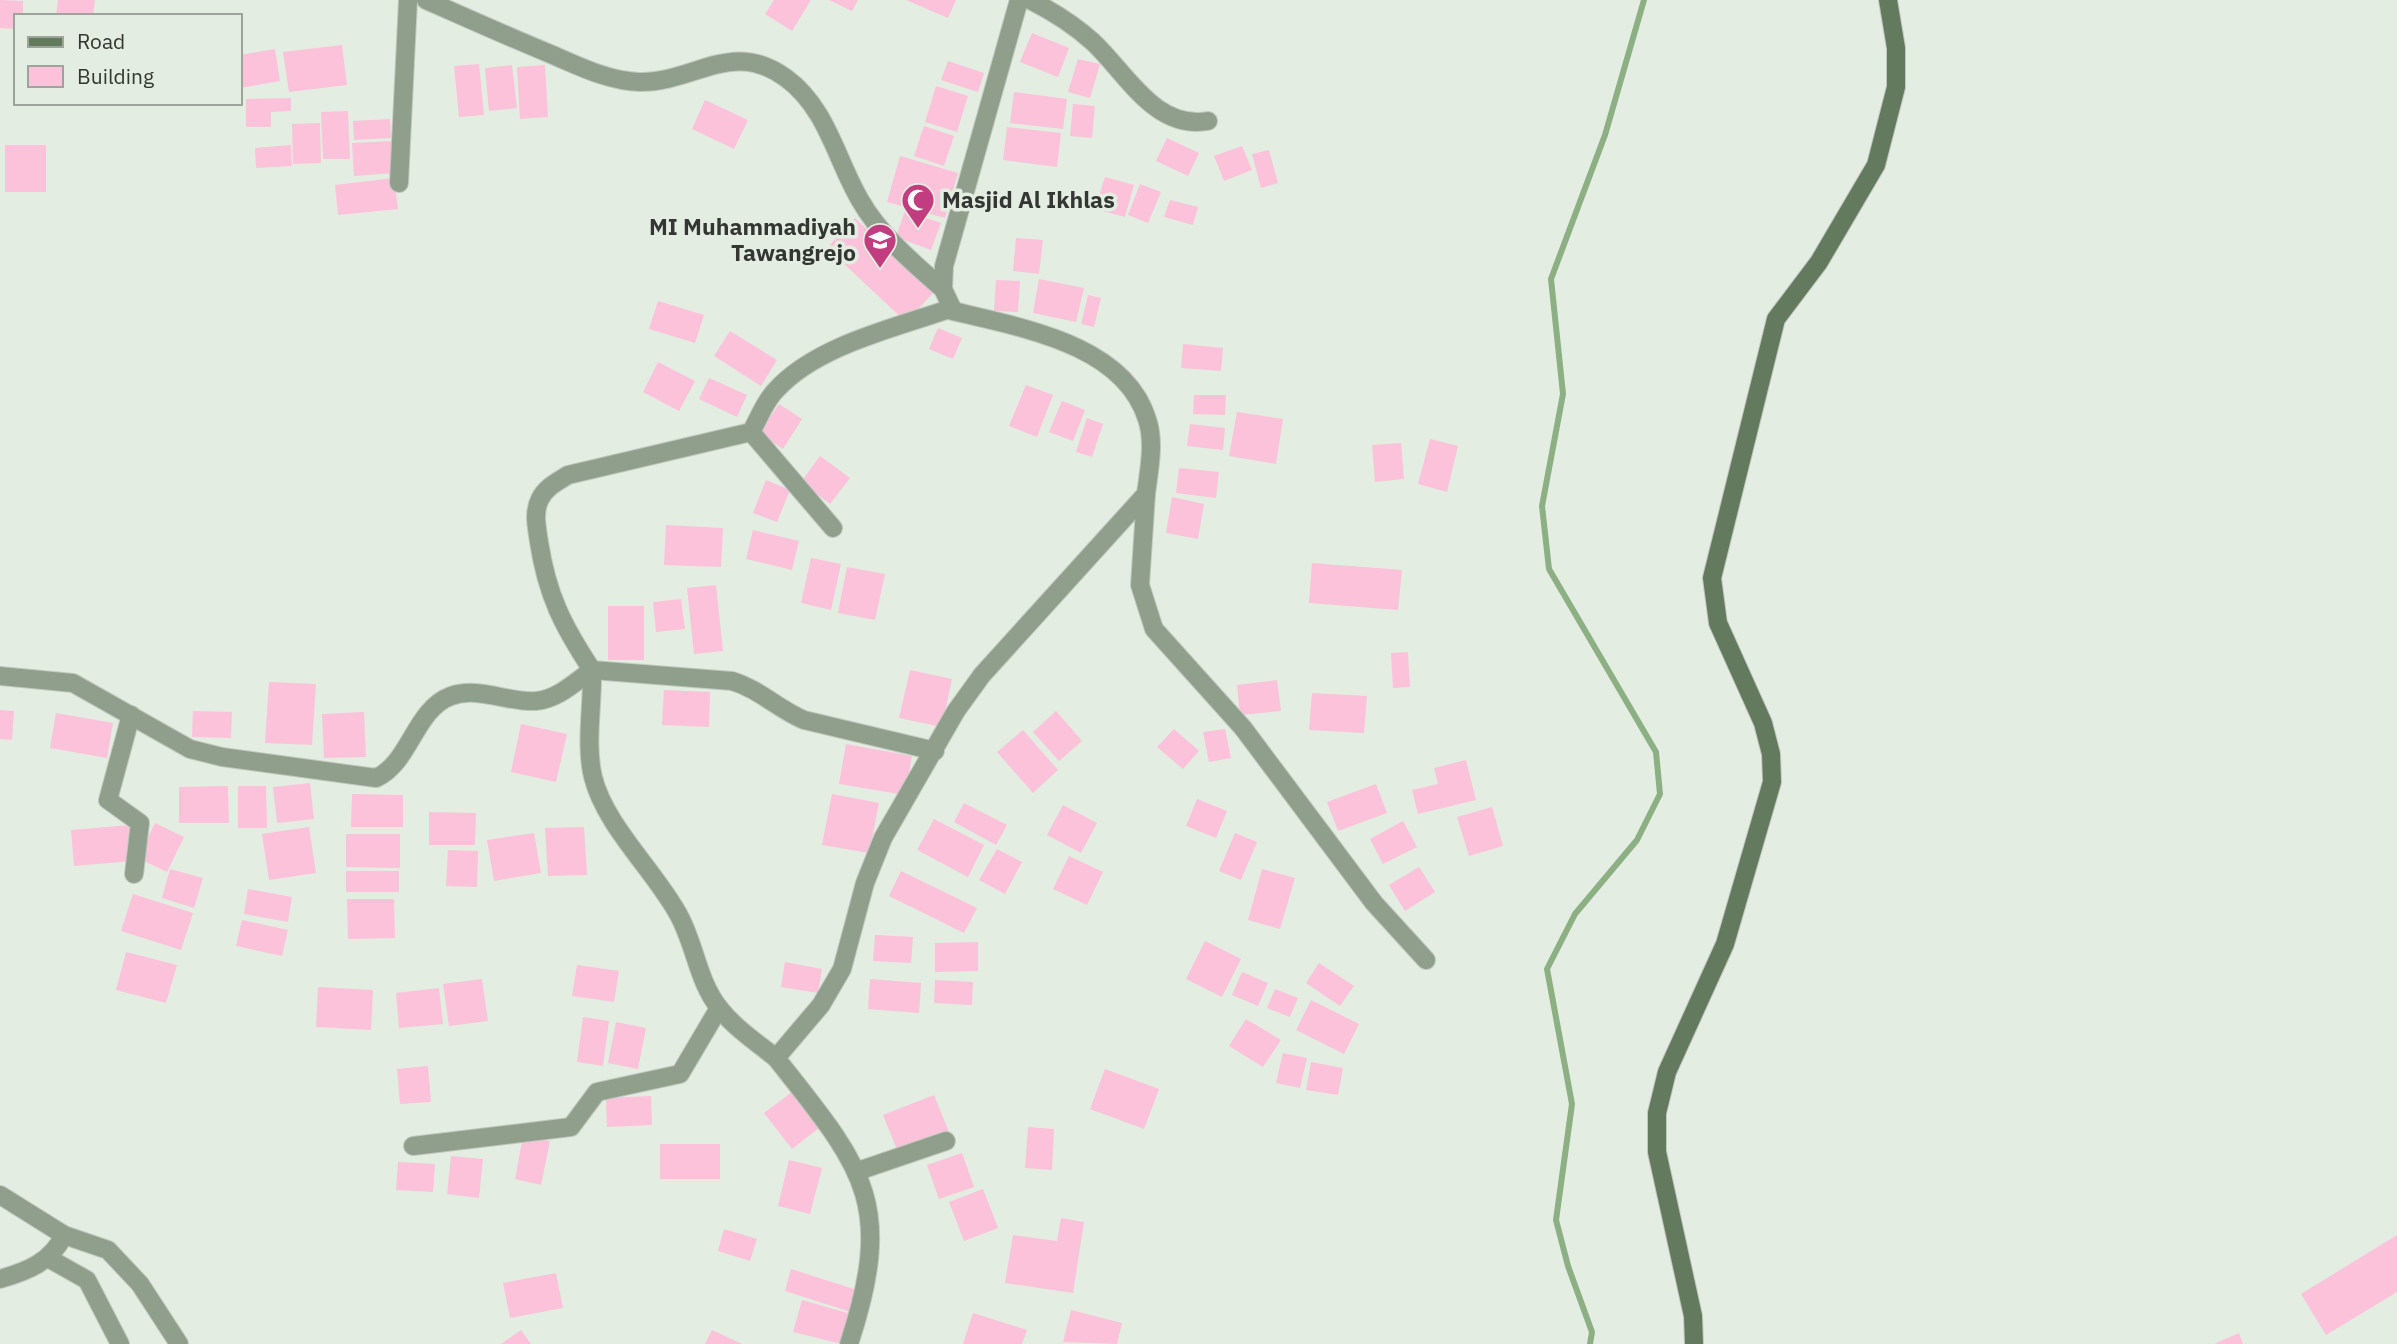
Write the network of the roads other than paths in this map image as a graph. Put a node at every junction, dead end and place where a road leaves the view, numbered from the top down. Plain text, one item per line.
1 (408, 0) edge
2 (426, 0) edge
3 (1018, 0) edge
4 (1030, 0) edge
5 (1888, 0) edge
6 (1208, 121) dead end
7 (399, 183) dead end
8 (943, 289) junction
9 (952, 308) junction
10 (751, 432) junction
11 (1146, 494) junction
12 (833, 528) dead end
13 (592, 670) junction
14 (0, 676) edge
15 (131, 715) junction
16 (935, 751) junction
17 (134, 874) dead end
18 (1426, 960) dead end
19 (719, 1008) junction
20 (776, 1058) junction
21 (946, 1141) dead end
22 (413, 1146) dead end
23 (858, 1171) junction
24 (0, 1195) edge
25 (65, 1235) junction
26 (48, 1258) junction
27 (0, 1279) edge
28 (120, 1344) edge
29 (179, 1344) edge
30 (849, 1344) edge
31 (1694, 1344) edge

1 - 7 street
2 - 8 street
3 - 8 street
4 - 6 street
5 - 31 main road
8 - 9 street
9 - 10 street
9 - 11 street
10 - 12 street
10 - 13 street
11 - 16 street
11 - 18 street
13 - 15 street
13 - 16 street
13 - 19 street
14 - 15 street
15 - 17 street
16 - 20 street
19 - 20 street
19 - 22 street
20 - 23 street
21 - 23 street
23 - 30 street
24 - 25 street
25 - 26 street
25 - 29 street
26 - 27 street
26 - 28 street

